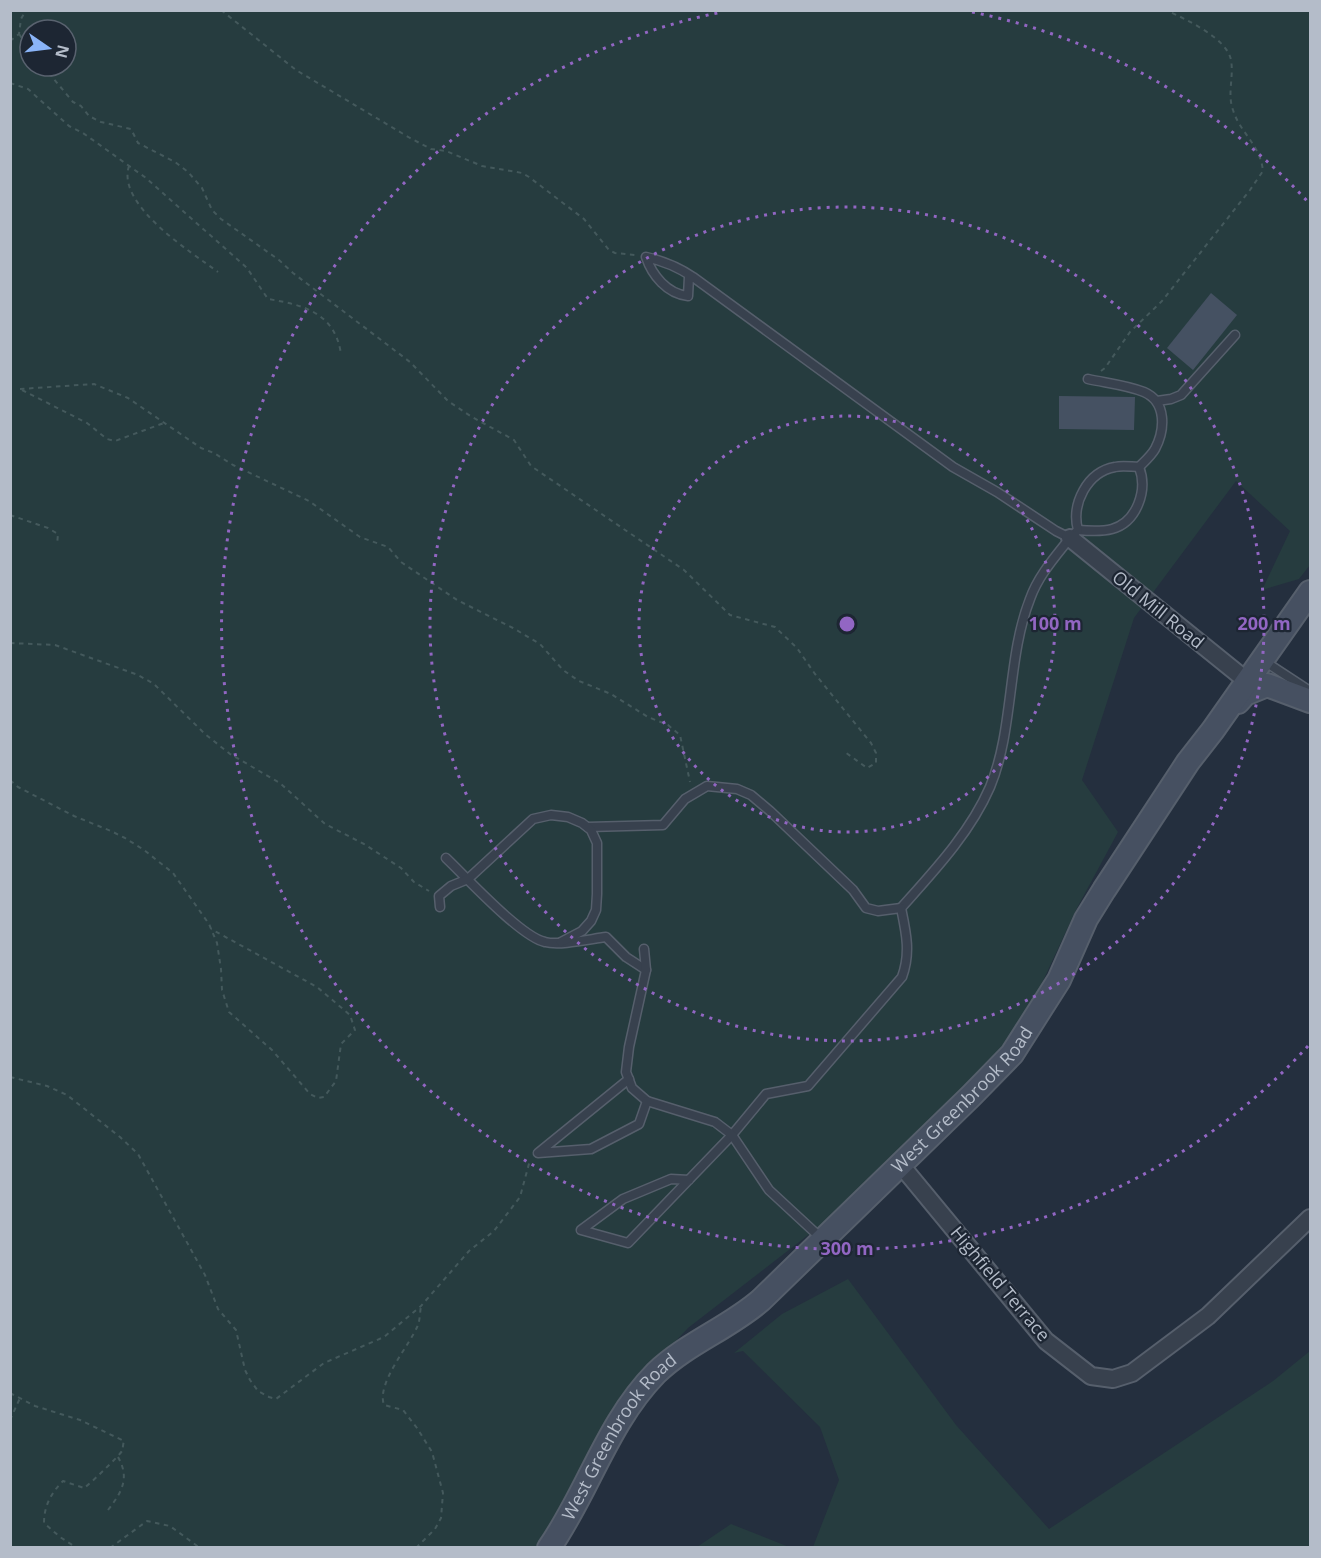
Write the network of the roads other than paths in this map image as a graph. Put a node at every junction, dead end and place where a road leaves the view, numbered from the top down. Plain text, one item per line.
1 (693, 277) junction
2 (1235, 335) dead end
3 (1088, 379) road end
4 (1157, 400) junction
5 (1139, 467) junction
6 (1074, 534) junction
7 (1309, 601) edge
8 (1261, 660) junction
9 (1247, 681) junction
10 (1311, 692) edge
11 (1311, 701) edge
12 (1213, 730) junction
13 (588, 827) junction
14 (446, 858) dead end
15 (468, 879) junction
16 (440, 907) dead end
17 (901, 908) junction
18 (561, 942) junction
19 (644, 950) dead end
20 (646, 970) junction
21 (629, 1079) junction
22 (647, 1101) junction
23 (732, 1135) junction
24 (900, 1164) junction
25 (689, 1180) junction
26 (1311, 1218) edge
27 (822, 1240) junction
28 (549, 1548) edge

1 - 1 lane
1 - 6 lane
2 - 4 lane
3 - 4 lane
4 - 5 lane
5 - 6 lane
5 - 6 lane
6 - 9 street, Old Mill Road
6 - 17 lane
7 - 8 street, West Greenbrook Road
8 - 9 street, West Greenbrook Road
8 - 10 lane
9 - 12 street, West Greenbrook Road
11 - 12 street
12 - 24 street, West Greenbrook Road
13 - 15 lane
13 - 17 lane
13 - 18 lane
14 - 15 lane
15 - 16 lane
15 - 18 lane
17 - 23 lane
18 - 20 lane
19 - 20 lane
20 - 21 lane
21 - 22 lane
21 - 22 lane
22 - 23 lane
23 - 25 lane
23 - 27 lane
24 - 26 street, Highfield Terrace
24 - 27 street, West Greenbrook Road
25 - 25 lane
27 - 28 street, West Greenbrook Road

